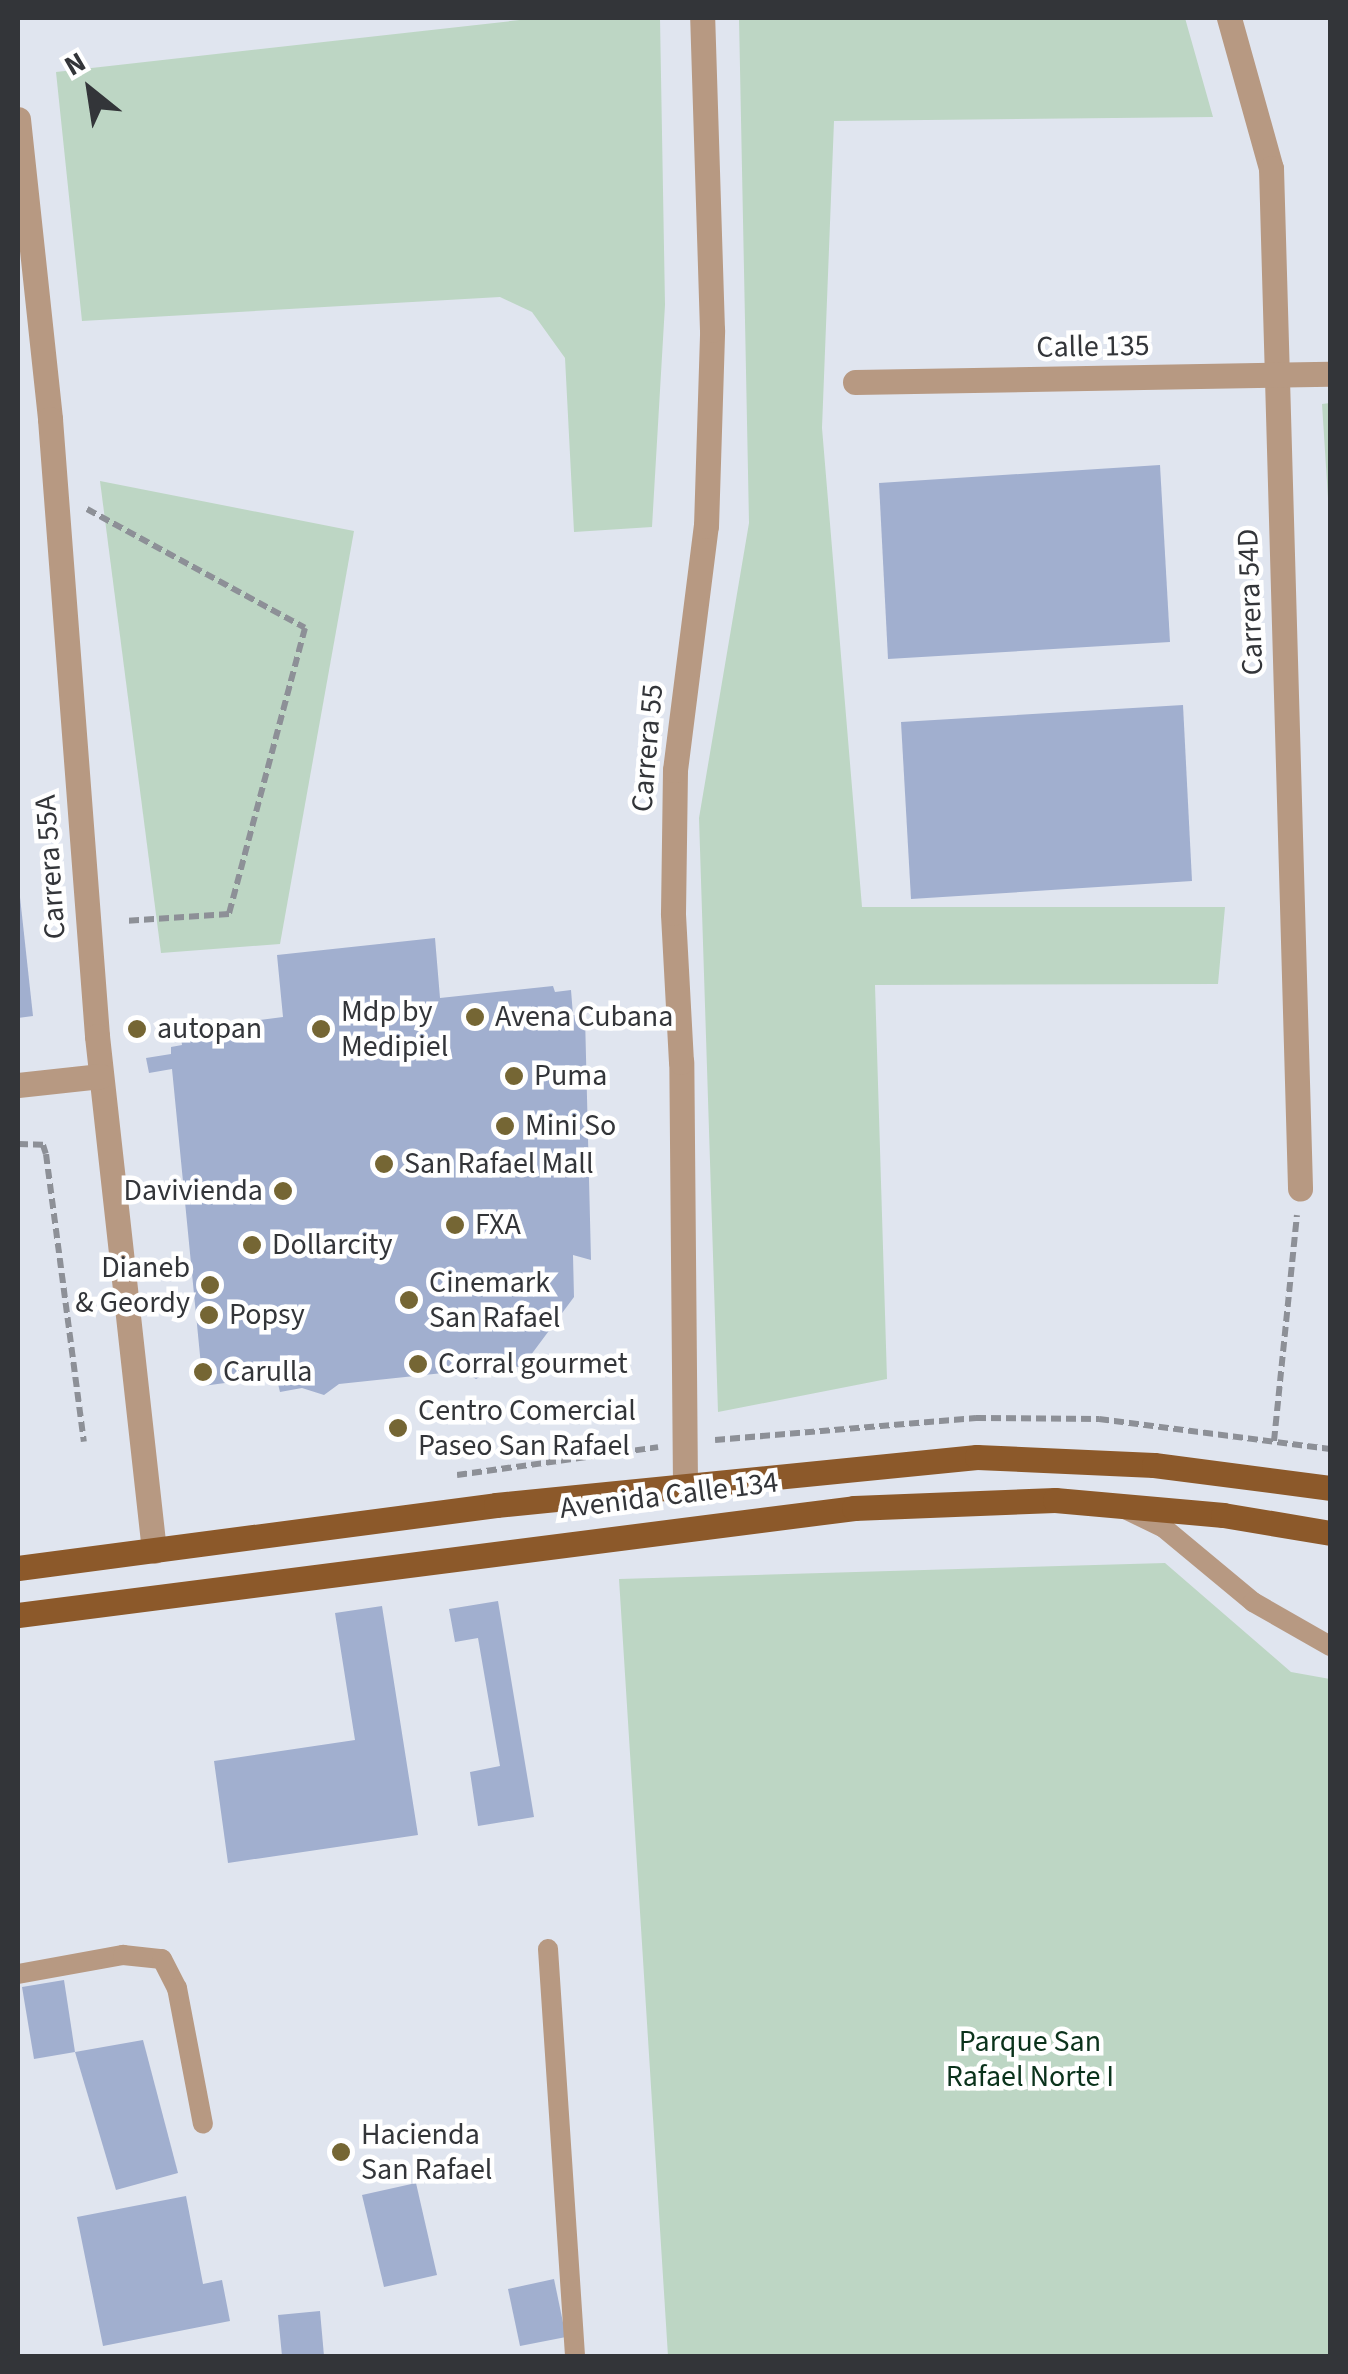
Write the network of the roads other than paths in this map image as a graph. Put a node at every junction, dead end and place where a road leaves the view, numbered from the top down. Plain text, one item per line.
1 (702, 18) edge
2 (1230, 18) edge
3 (18, 118) edge
4 (1330, 374) edge
5 (1276, 377) junction
6 (855, 382) dead end
7 (101, 1076) junction
8 (18, 1085) edge
9 (1300, 1189) road end
10 (685, 1484) junction
11 (1330, 1488) edge
12 (1114, 1504) junction
13 (1330, 1533) edge
14 (154, 1551) junction
15 (18, 1568) edge
16 (18, 1615) edge
17 (1330, 1646) edge
18 (548, 1949) dead end
19 (18, 1974) edge
20 (203, 2124) dead end
21 (575, 2356) edge

1 - 10 street, Carrera 55
2 - 5 street, Carrera 54D
3 - 7 street, Carrera 55A
4 - 5 street, Calle 135
5 - 6 street, Calle 135
5 - 9 street, Carrera 54D
7 - 8 street
7 - 14 street, Carrera 55A
10 - 11 main road, Avenida Calle 134
10 - 14 main road, Avenida Calle 134
12 - 13 main road, Avenida Calle 134
12 - 16 main road, Avenida Calle 134
12 - 17 lane
14 - 15 main road, Avenida Calle 134
18 - 21 lane
19 - 20 lane

